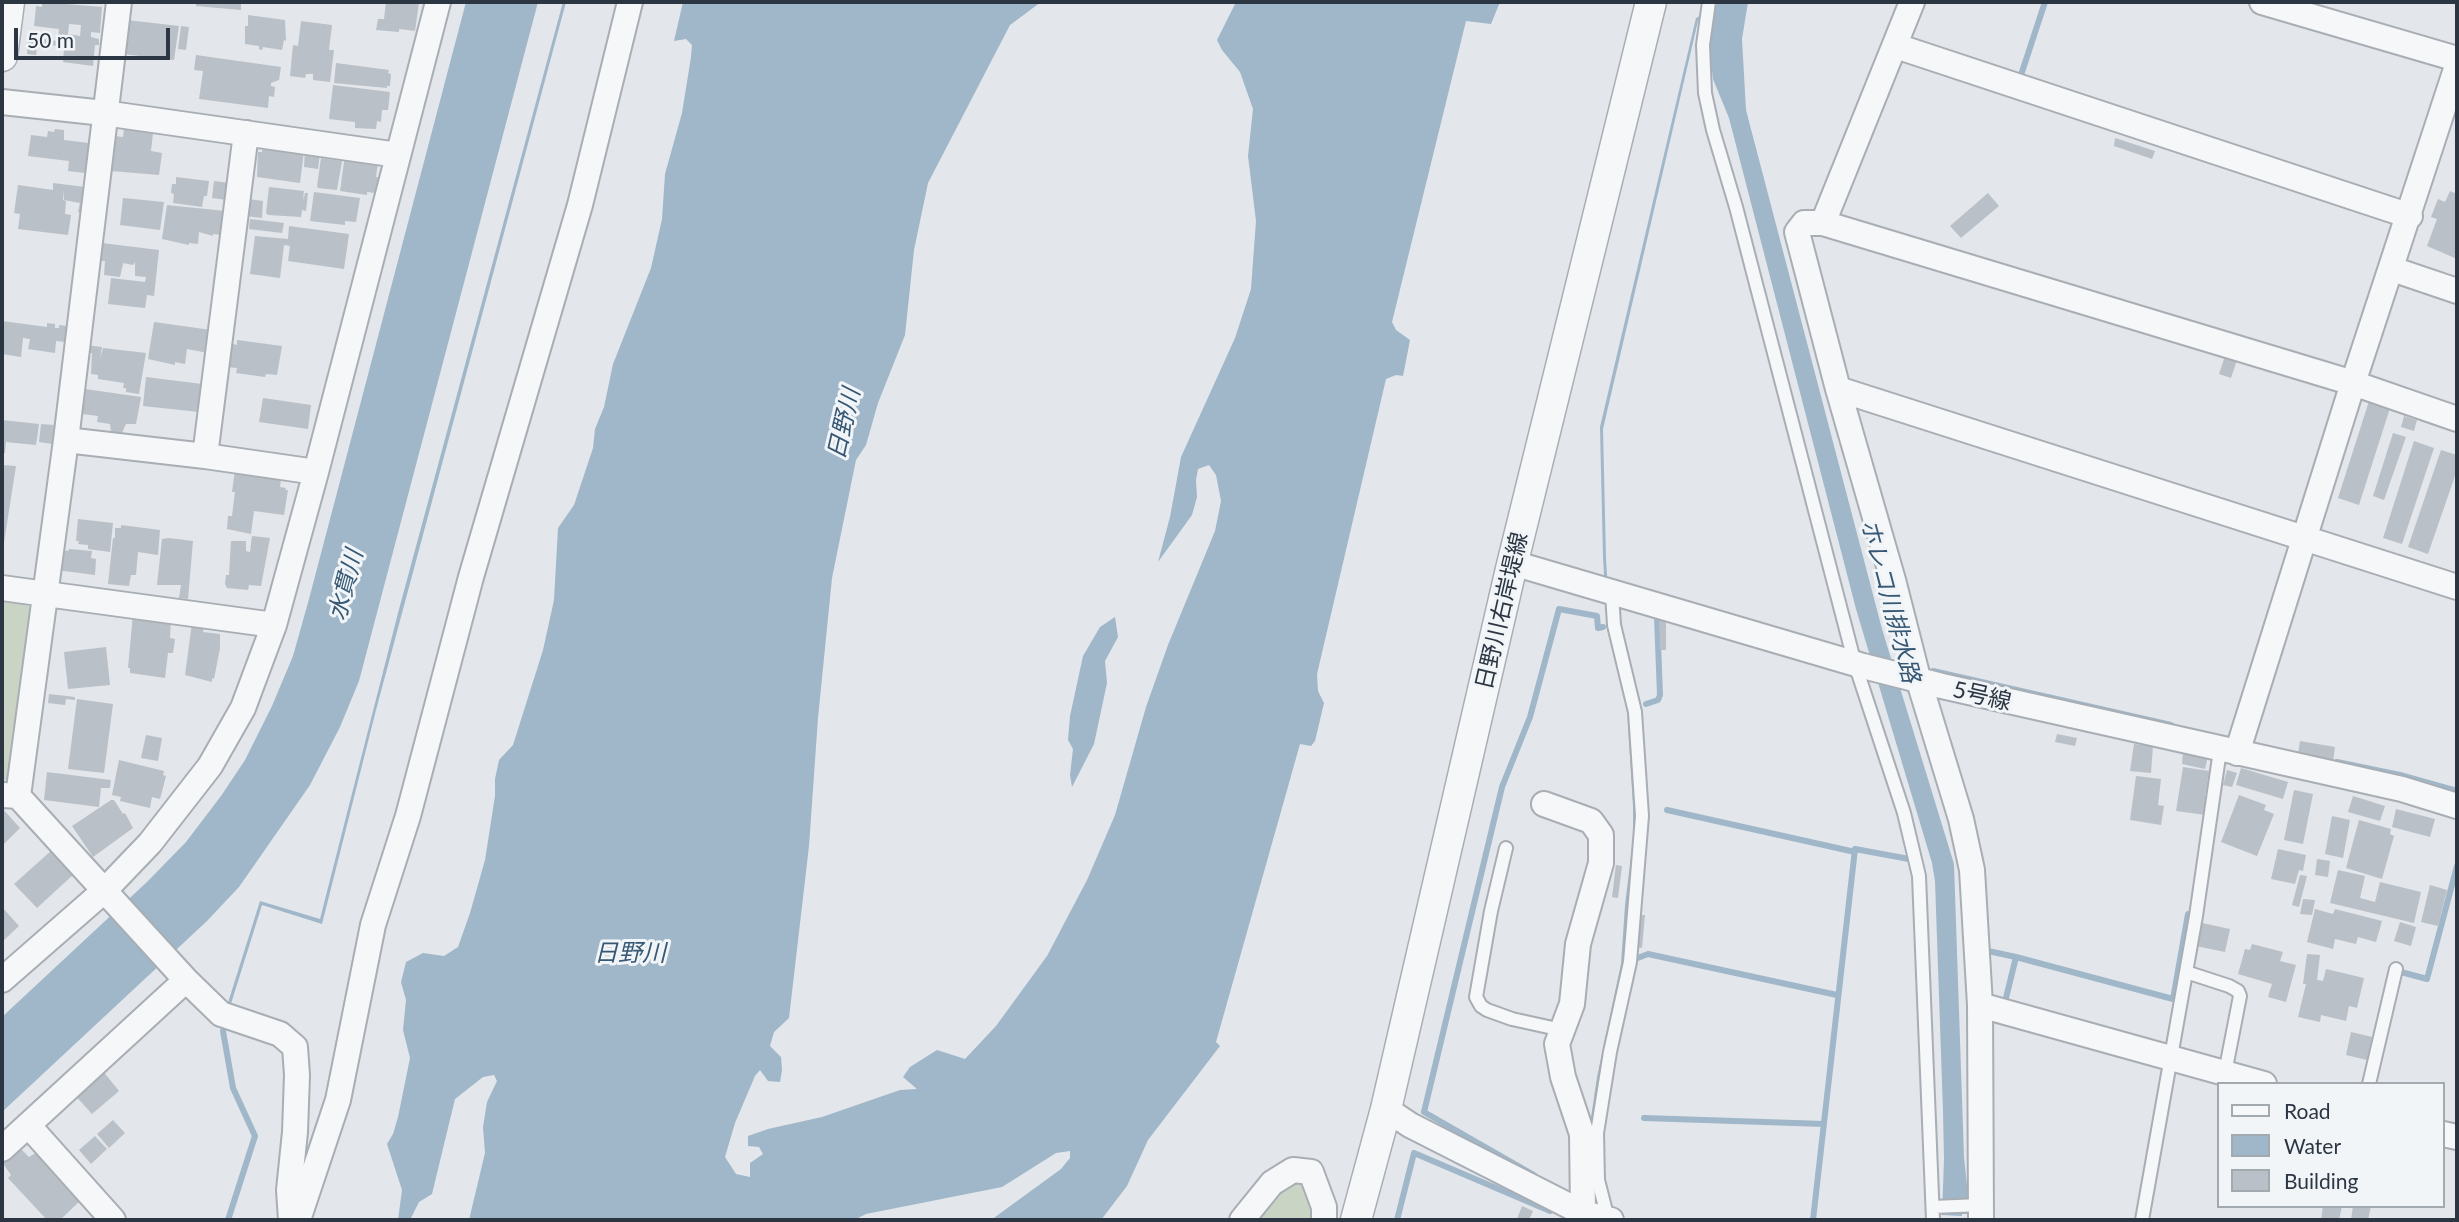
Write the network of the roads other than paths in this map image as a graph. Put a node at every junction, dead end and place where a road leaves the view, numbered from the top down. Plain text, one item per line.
1 (9, 2) edge
2 (119, 2) edge
3 (438, 2) edge
4 (629, 2) edge
5 (1651, 2) edge
6 (1709, 2) edge
7 (1912, 2) edge
8 (2262, 2) edge
9 (1896, 46) junction
10 (2, 55) edge
11 (2457, 58) edge
12 (2457, 66) edge
13 (2, 102) edge
14 (104, 113) junction
15 (246, 133) junction
16 (398, 155) junction
17 (2410, 216) junction
18 (1823, 223) junction
19 (2392, 270) junction
20 (2457, 291) edge
21 (2353, 383) junction
22 (1838, 389) junction
23 (2457, 419) edge
24 (66, 440) junction
25 (205, 456) junction
26 (316, 472) junction
27 (2304, 539) junction
28 (1513, 563) junction
29 (2457, 587) edge
30 (2, 588) edge
31 (1612, 593) junction
32 (44, 594) junction
33 (274, 625) junction
34 (1859, 665) junction
35 (1911, 677) junction
36 (2228, 752) junction
37 (10, 796) edge
38 (1544, 804) dead end
39 (2457, 806) edge
40 (1506, 848) dead end
41 (108, 894) junction
42 (2396, 969) dead end
43 (179, 972) junction
44 (2186, 972) junction
45 (2, 980) edge
46 (1980, 1005) junction
47 (1562, 1030) junction
48 (2169, 1058) junction
49 (2225, 1073) junction
50 (2257, 1082) edge
51 (2369, 1082) edge
52 (1386, 1110) junction
53 (28, 1125) junction
54 (2, 1149) edge
55 (1980, 1213) edge
56 (1933, 1214) edge
57 (101, 1216) edge
58 (1584, 1216) edge
59 (291, 1220) edge
60 (298, 1220) edge
61 (1242, 1220) edge
62 (1324, 1220) edge
63 (1356, 1220) edge
64 (1609, 1220) edge
65 (2142, 1220) edge

1 - 10 street
2 - 14 street
3 - 16 street
4 - 60 street
5 - 28 street, 日野川右岸堤線
6 - 34 lane
7 - 9 street
8 - 11 street
9 - 17 street
9 - 18 street
12 - 17 street
13 - 14 street
14 - 15 street
14 - 24 street
15 - 16 street
15 - 25 street
16 - 26 street
17 - 19 street
18 - 21 street
18 - 22 street
19 - 20 street
19 - 21 street
21 - 23 street
21 - 27 street
22 - 27 street
22 - 35 street
24 - 25 street
24 - 32 street
25 - 26 street
26 - 33 street
27 - 29 street
27 - 36 street
28 - 31 street, 5号線
28 - 52 street, 日野川右岸堤線
30 - 32 street
31 - 34 street, 5号線
31 - 64 lane
32 - 33 street
32 - 37 street
33 - 41 street
34 - 35 street, 5号線
34 - 56 lane
35 - 36 street, 5号線
35 - 46 street
36 - 39 street, 5号線
36 - 44 lane
37 - 41 street
38 - 47 street
40 - 47 lane
41 - 43 street
41 - 45 street
42 - 51 lane
43 - 53 street
43 - 59 street
44 - 48 lane
44 - 49 lane
46 - 48 street
46 - 55 street
47 - 58 street
48 - 49 street
48 - 65 lane
49 - 50 street
52 - 58 street
52 - 63 street, 日野川右岸堤線
53 - 54 street
53 - 57 street
55 - 56 lane
58 - 64 street
61 - 62 street

